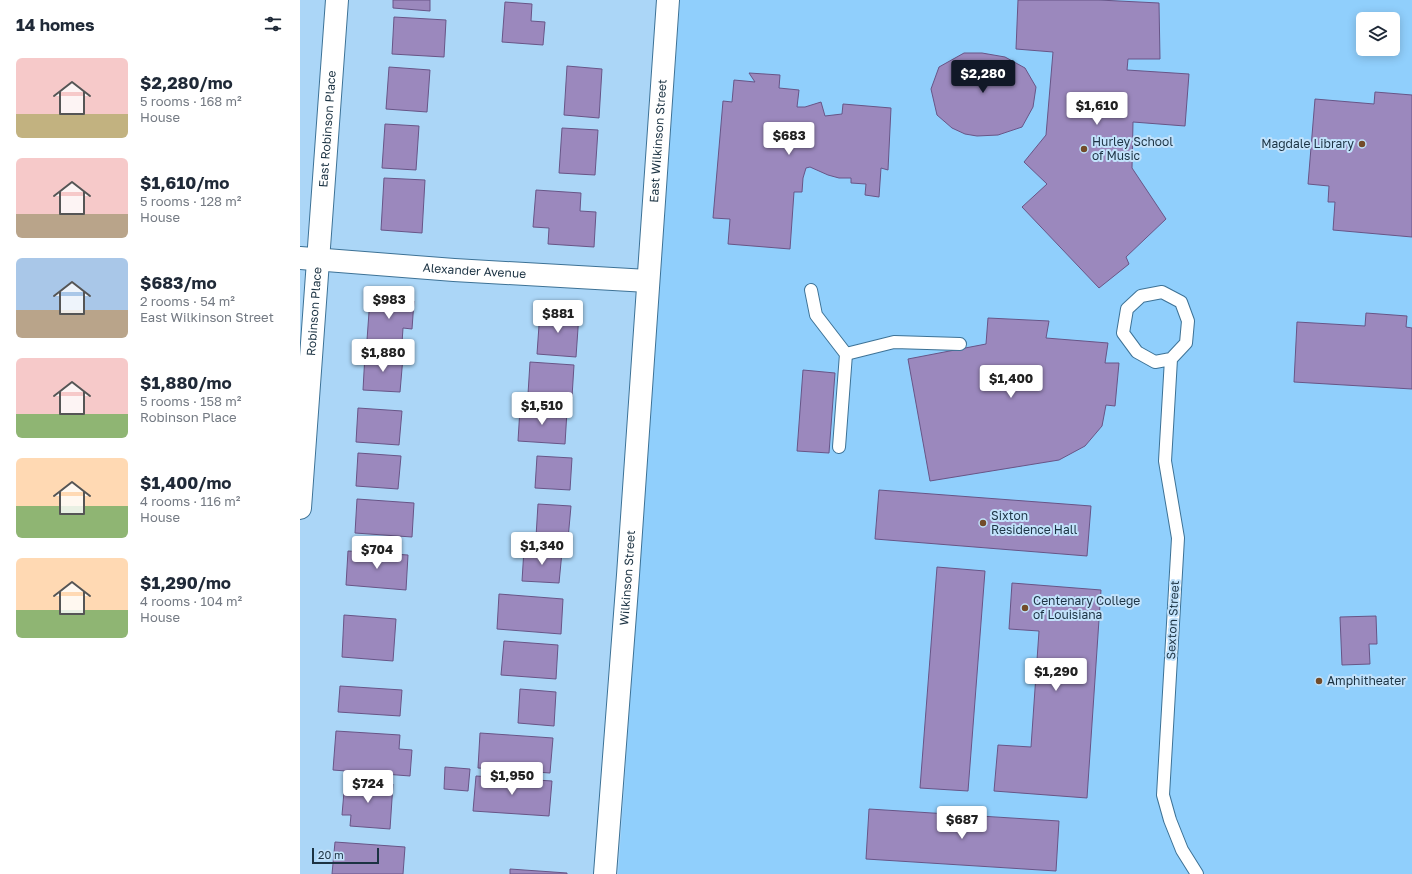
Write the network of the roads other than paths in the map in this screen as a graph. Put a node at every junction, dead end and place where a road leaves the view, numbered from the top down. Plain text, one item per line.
1 (337, 0) edge
2 (668, 0) edge
3 (309, 258) edge
4 (648, 281) junction
5 (811, 290) dead end
6 (960, 344) dead end
7 (846, 354) junction
8 (1171, 359) junction
9 (839, 447) dead end
10 (300, 508) edge
11 (605, 874) edge
12 (1197, 874) edge

1 - 3 street, East Robinson Place
2 - 4 street, East Wilkinson Street
3 - 4 street, Alexander Avenue
3 - 10 street, Robinson Place
4 - 11 street, Wilkinson Street
5 - 7 lane
6 - 7 lane
7 - 9 lane
8 - 8 lane
8 - 12 lane, Sexton Street

